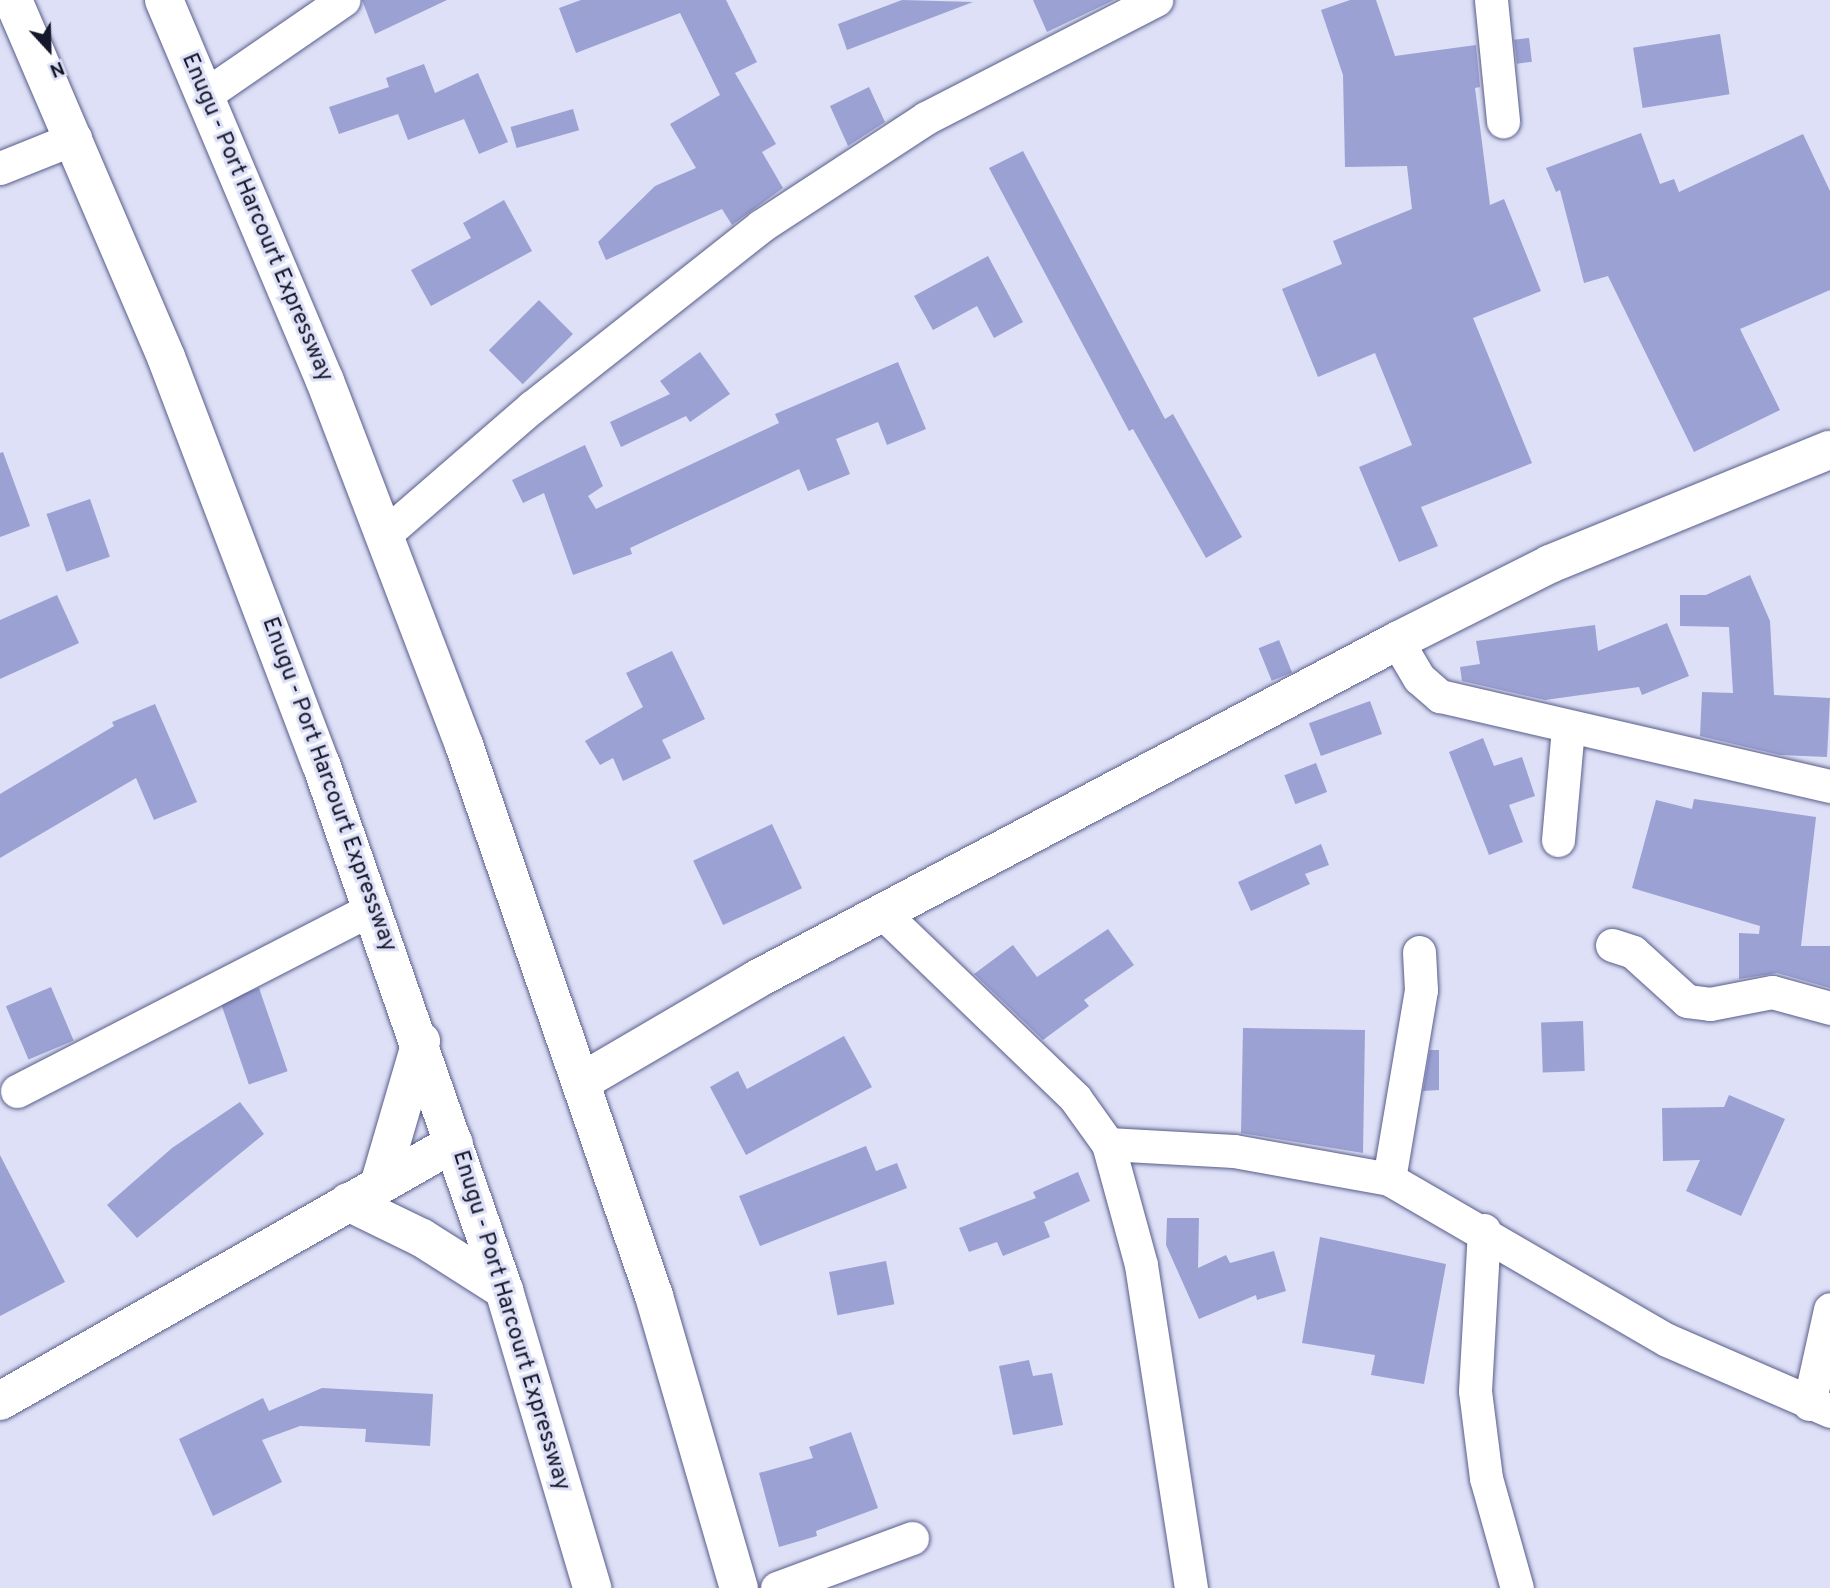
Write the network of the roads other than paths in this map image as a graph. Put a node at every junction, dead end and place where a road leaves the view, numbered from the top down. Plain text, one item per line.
1 (13, 0) edge
2 (164, 0) edge
3 (343, 0) edge
4 (1156, 0) edge
5 (1491, 0) edge
6 (205, 95) junction
7 (1503, 121) dead end
8 (75, 138) junction
9 (0, 167) edge
10 (1830, 450) edge
11 (384, 534) junction
12 (1397, 641) junction
13 (1568, 729) junction
14 (1830, 786) edge
15 (1558, 840) dead end
16 (373, 908) junction
17 (883, 913) junction
18 (1612, 945) dead end
19 (1419, 952) dead end
20 (1830, 1008) edge
21 (421, 1041) junction
22 (581, 1082) junction
23 (17, 1091) dead end
24 (454, 1143) junction
25 (1108, 1144) junction
26 (1389, 1179) junction
27 (363, 1193) junction
28 (1484, 1230) junction
29 (504, 1290) junction
30 (1830, 1308) edge
31 (0, 1401) edge
32 (1819, 1408) edge
33 (912, 1538) dead end
34 (592, 1588) edge
35 (739, 1588) edge
36 (777, 1588) edge
37 (1191, 1588) edge
38 (1517, 1588) edge

1 - 8 main road, Enugu - Port Harcourt Expressway
2 - 6 main road, Enugu - Port Harcourt Expressway
3 - 6 street
4 - 11 street
5 - 7 street
6 - 11 main road, Enugu - Port Harcourt Expressway
8 - 9 street
8 - 16 main road, Enugu - Port Harcourt Expressway
10 - 12 main road
11 - 22 main road, Enugu - Port Harcourt Expressway
12 - 13 street
12 - 17 main road
13 - 14 street
13 - 15 street
16 - 21 main road, Enugu - Port Harcourt Expressway
16 - 23 street
17 - 22 main road
17 - 25 street
18 - 20 street
19 - 26 street
21 - 24 main road, Enugu - Port Harcourt Expressway
21 - 27 main road
22 - 35 main road, Enugu - Port Harcourt Expressway
24 - 27 main road
24 - 29 main road, Enugu - Port Harcourt Expressway
25 - 26 street
25 - 37 street
26 - 28 street
27 - 29 main road
27 - 31 main road
28 - 32 street
28 - 38 street
29 - 34 main road, Enugu - Port Harcourt Expressway
30 - 32 street
33 - 36 street

